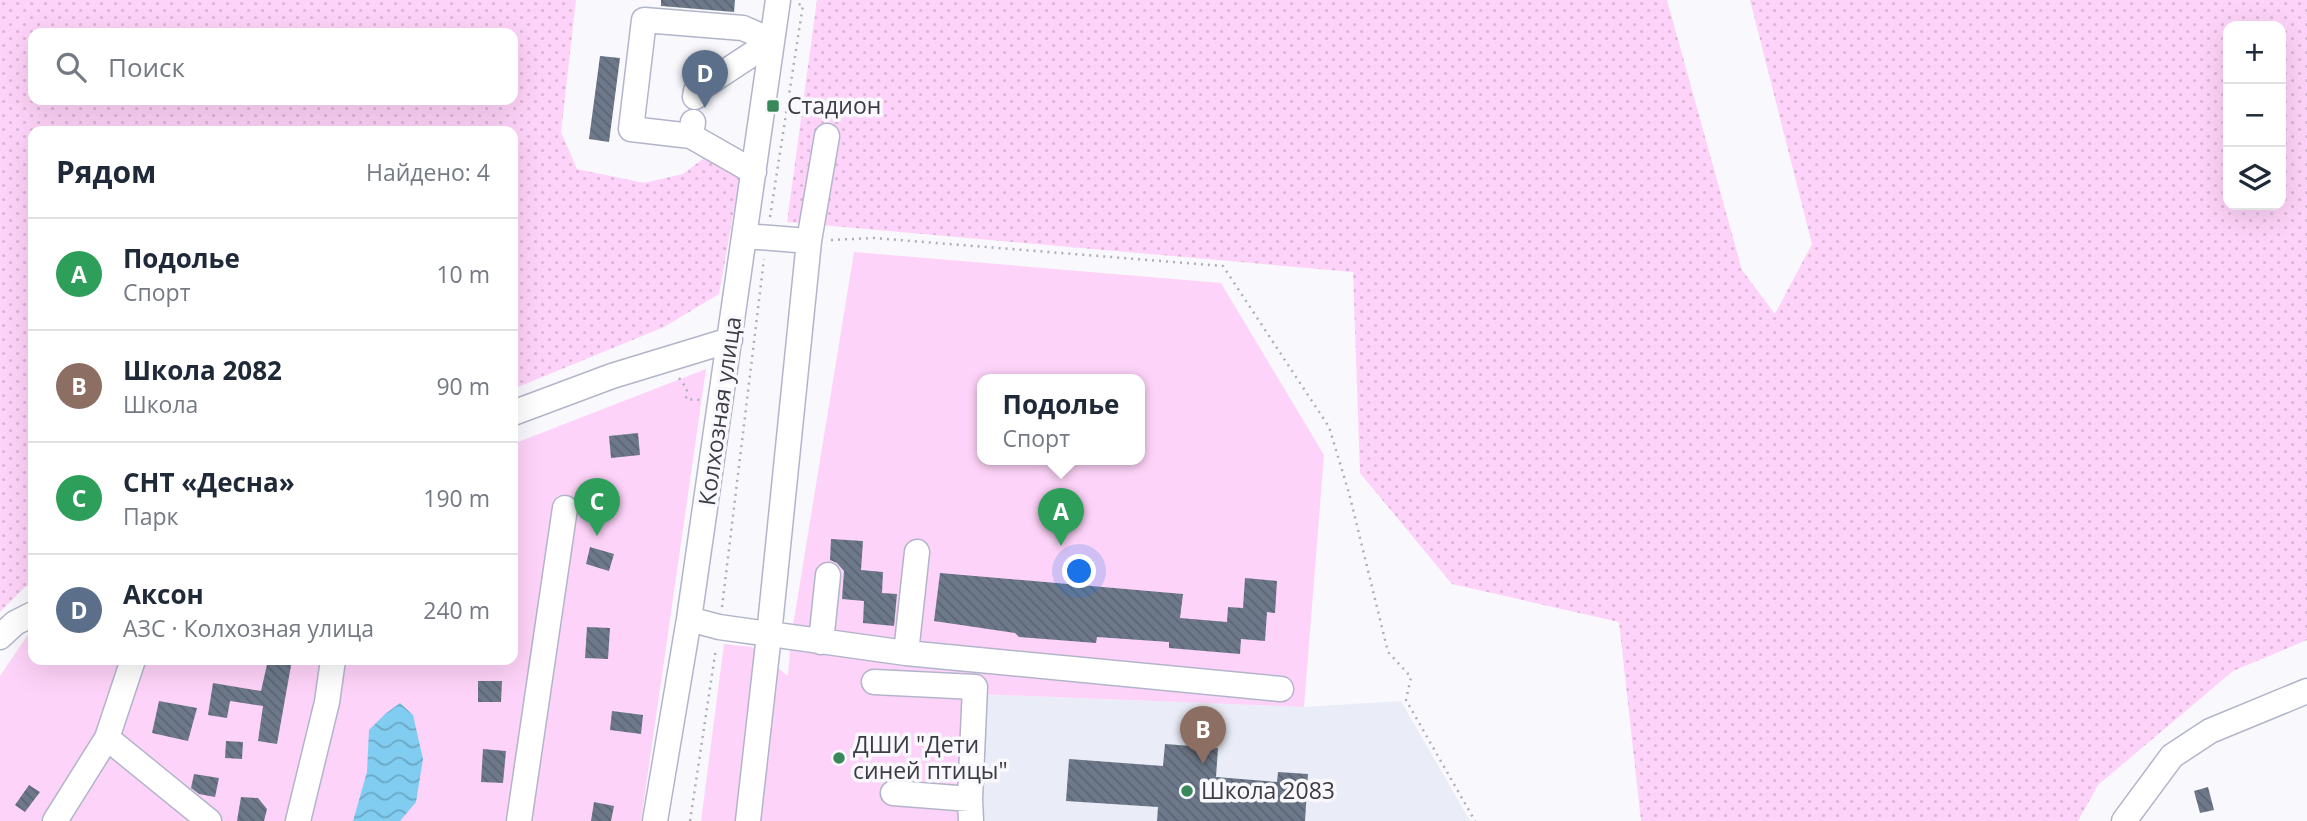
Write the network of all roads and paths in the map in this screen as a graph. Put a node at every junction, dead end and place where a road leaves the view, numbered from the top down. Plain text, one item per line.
1 (778, 0) edge
2 (772, 41) junction
3 (695, 97) dead end
4 (827, 136) dead end
5 (754, 172) junction
6 (755, 237) junction
7 (809, 241) junction
8 (730, 340) junction
9 (518, 411) edge
10 (565, 508) dead end
11 (918, 552) dead end
12 (828, 575) dead end
13 (28, 617) edge
14 (689, 619) junction
15 (719, 627) junction
16 (769, 635) junction
17 (0, 637) edge
18 (821, 642) junction
19 (906, 653) junction
20 (131, 665) edge
21 (332, 665) edge
22 (874, 682) dead end
23 (1281, 689) dead end
24 (2307, 691) edge
25 (107, 738) junction
26 (893, 793) dead end
27 (970, 810) edge
28 (55, 821) edge
29 (209, 821) edge
30 (298, 821) edge
31 (519, 821) edge
32 (655, 821) edge
33 (690, 821) edge
34 (748, 821) edge
35 (1475, 821) edge
36 (2124, 821) edge

1 - 2 street, Колхозная улица
1 - 6 path
2 - 3 street
2 - 5 street, Колхозная улица
2 - 5 street
4 - 7 street
5 - 6 street, Колхозная улица
6 - 7 street
6 - 8 street, Колхозная улица
6 - 15 path
7 - 16 street
7 - 35 path
8 - 9 street
8 - 14 street, Колхозная улица
10 - 31 street
11 - 19 street
12 - 18 street
13 - 17 street
14 - 15 street
14 - 32 street, Колхозная улица
15 - 16 street
15 - 33 path
16 - 18 street
16 - 34 street
18 - 19 street
19 - 23 street
20 - 25 street
21 - 30 street
22 - 27 street
24 - 36 street
25 - 28 street
25 - 29 street
26 - 27 street

